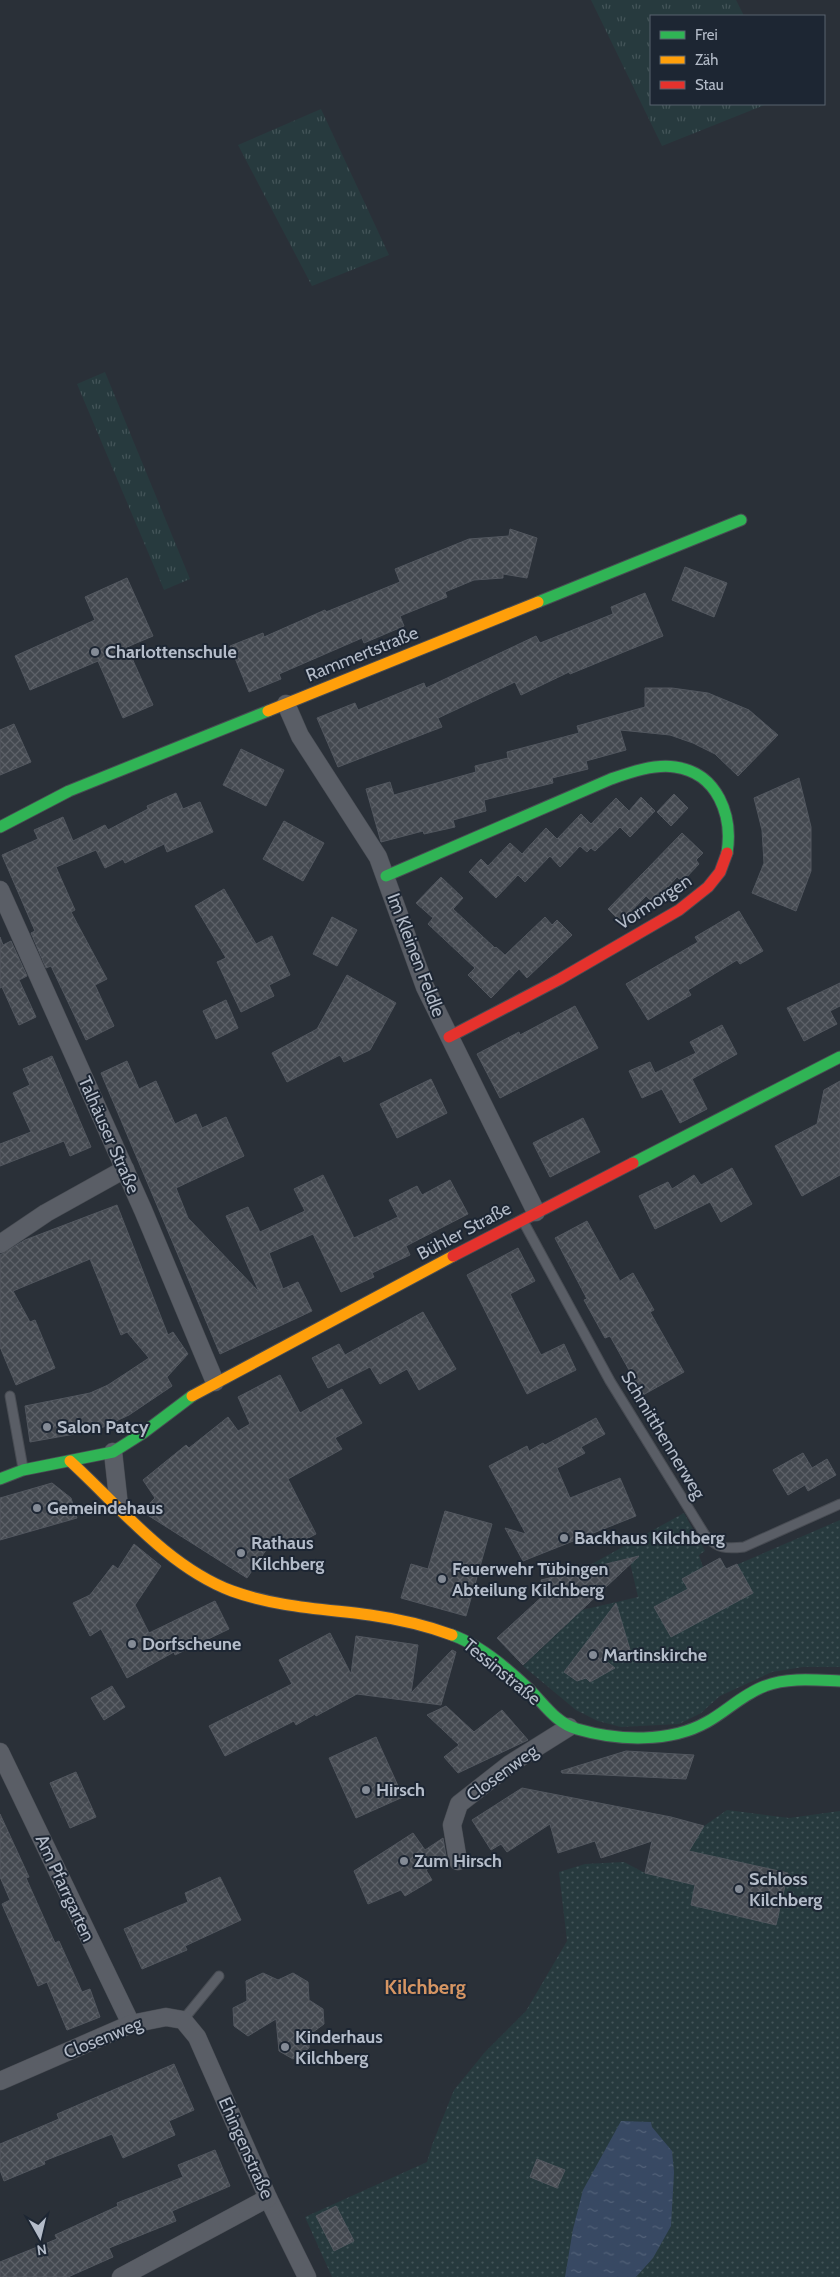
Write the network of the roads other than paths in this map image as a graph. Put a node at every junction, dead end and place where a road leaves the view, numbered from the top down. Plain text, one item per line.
1 (741, 520) dead end
2 (286, 704) junction
3 (0, 827) edge
4 (386, 876) junction
5 (0, 890) edge
6 (449, 1037) junction
7 (840, 1057) edge
8 (125, 1169) junction
9 (529, 1216) junction
10 (0, 1244) edge
11 (216, 1382) junction
12 (10, 1396) dead end
13 (113, 1452) junction
14 (70, 1461) junction
15 (24, 1470) junction
16 (0, 1479) edge
17 (840, 1504) edge
18 (119, 1506) junction
19 (840, 1681) edge
20 (569, 1727) junction
21 (0, 1752) edge
22 (458, 1861) dead end
23 (219, 1976) dead end
24 (184, 2020) junction
25 (131, 2024) junction
26 (0, 2081) edge
27 (268, 2198) junction
28 (121, 2277) edge
29 (307, 2277) edge

1 - 2 street, Rammertstraße
2 - 3 street, Rammertstraße
2 - 4 street, Im Kleinen Feldle
4 - 6 street, Im Kleinen Feldle
4 - 6 street, Vormorgen
5 - 8 street, Talhäuser Straße
6 - 9 street, Im Kleinen Feldle
7 - 9 street, Bühler Straße
8 - 10 street
8 - 11 street, Talhäuser Straße
9 - 11 street, Bühler Straße
9 - 17 lane, Schmitthennerweg
11 - 13 street, Bühler Straße
12 - 15 lane
13 - 14 street
13 - 18 street
14 - 15 street
14 - 18 street, Tessinstraße
15 - 16 street
18 - 20 street, Tessinstraße
19 - 20 street, Tessinstraße
20 - 22 street, Closenweg
21 - 25 street, Am Pfarrgarten
23 - 24 lane
24 - 25 street, Closenweg
24 - 27 street, Ehingenstraße
25 - 26 street, Closenweg
27 - 28 street
27 - 29 street, Ehingenstraße

